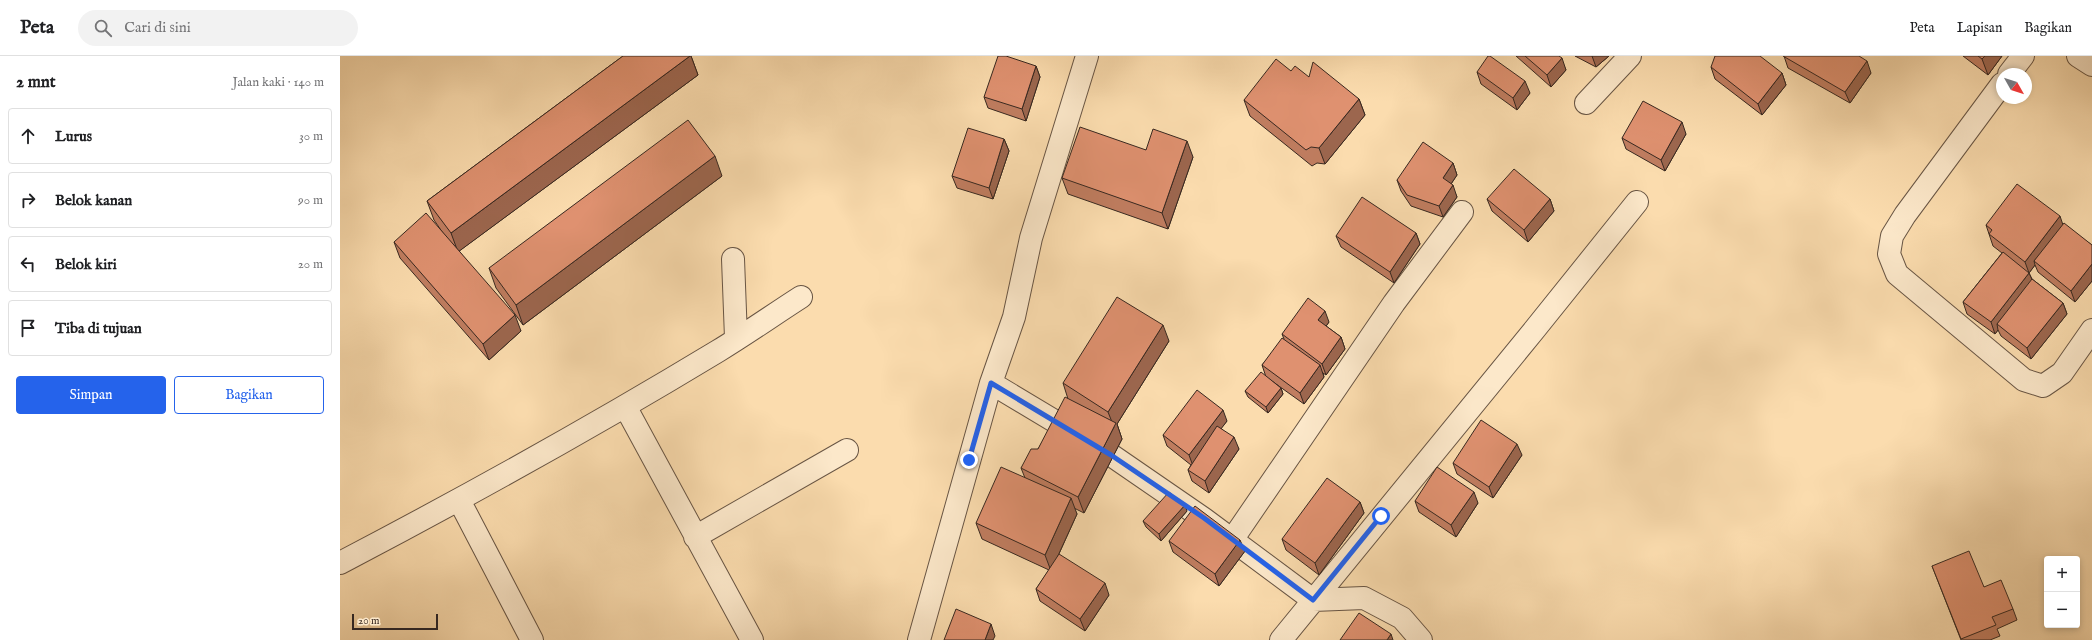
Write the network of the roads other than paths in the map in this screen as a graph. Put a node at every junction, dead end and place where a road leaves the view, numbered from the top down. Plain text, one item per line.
1 (1087, 56) edge
2 (1630, 56) edge
3 (2022, 56) edge
4 (2078, 56) edge
5 (2092, 65) edge
6 (2013, 68) edge
7 (1996, 92) edge
8 (1586, 103) dead end
9 (1637, 202) dead end
10 (1462, 212) dead end
11 (732, 259) dead end
12 (801, 297) dead end
13 (2092, 330) edge
14 (736, 338) junction
15 (991, 383) junction
16 (625, 406) junction
17 (848, 450) dead end
18 (459, 500) junction
19 (695, 537) junction
20 (1232, 540) junction
21 (340, 563) edge
22 (1313, 600) junction
23 (532, 640) edge
24 (752, 640) edge
25 (919, 640) edge
26 (1281, 640) edge
27 (1421, 640) edge

1 - 15 street
2 - 8 street
3 - 6 street
4 - 5 street
7 - 13 street
9 - 22 street
10 - 20 street
11 - 14 street
12 - 14 street
14 - 16 street
15 - 20 street
15 - 25 street
16 - 18 street
16 - 19 street
17 - 19 street
18 - 21 street
18 - 23 street
19 - 24 street
20 - 22 street
22 - 26 street
22 - 27 street

